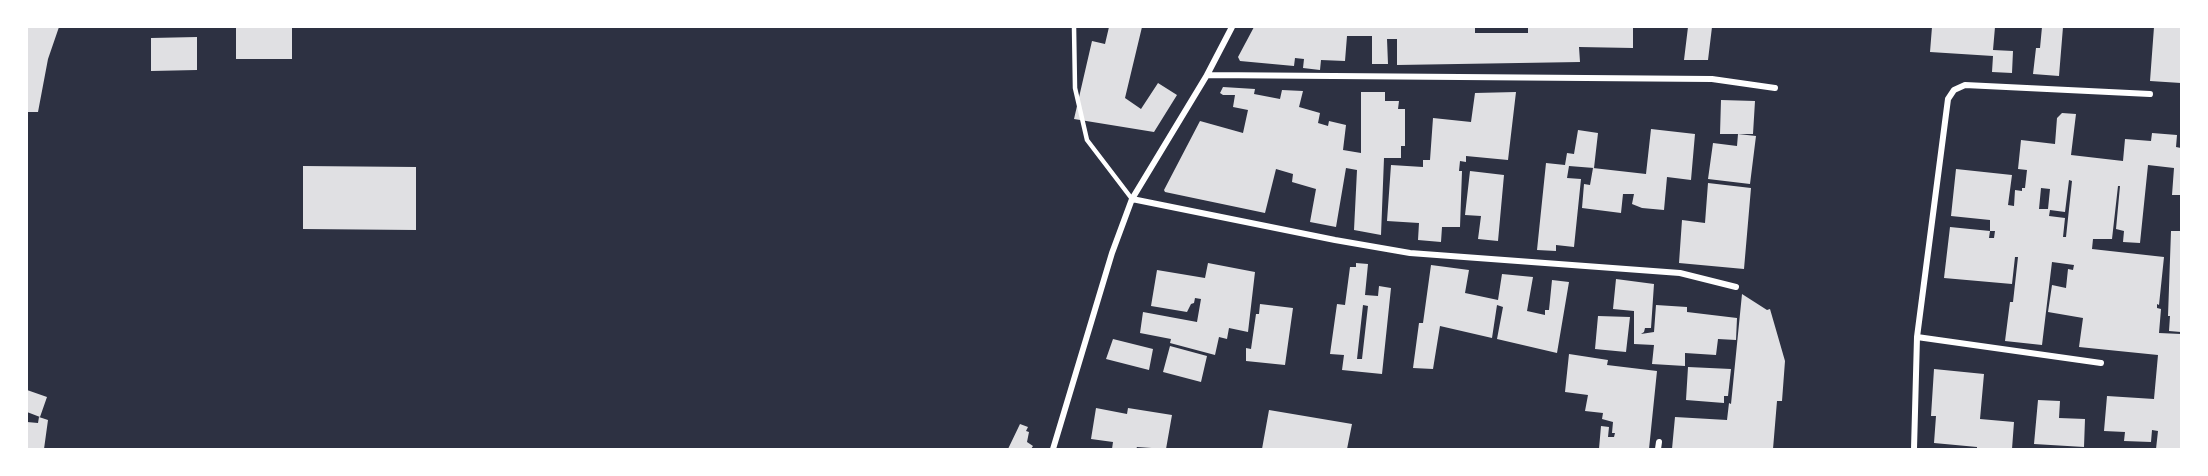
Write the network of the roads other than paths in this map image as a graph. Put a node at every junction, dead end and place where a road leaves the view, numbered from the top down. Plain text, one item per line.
1 (1074, 27) edge
2 (1232, 27) edge
3 (1207, 75) junction
4 (1775, 88) dead end
5 (2150, 94) dead end
6 (1132, 199) junction
7 (1736, 287) dead end
8 (1917, 337) junction
9 (2101, 363) dead end
10 (1053, 449) edge
11 (1914, 449) edge

1 - 6 lane
2 - 3 street
3 - 4 street
3 - 6 street
5 - 8 street
6 - 7 street
6 - 10 street
8 - 9 street
8 - 11 street

